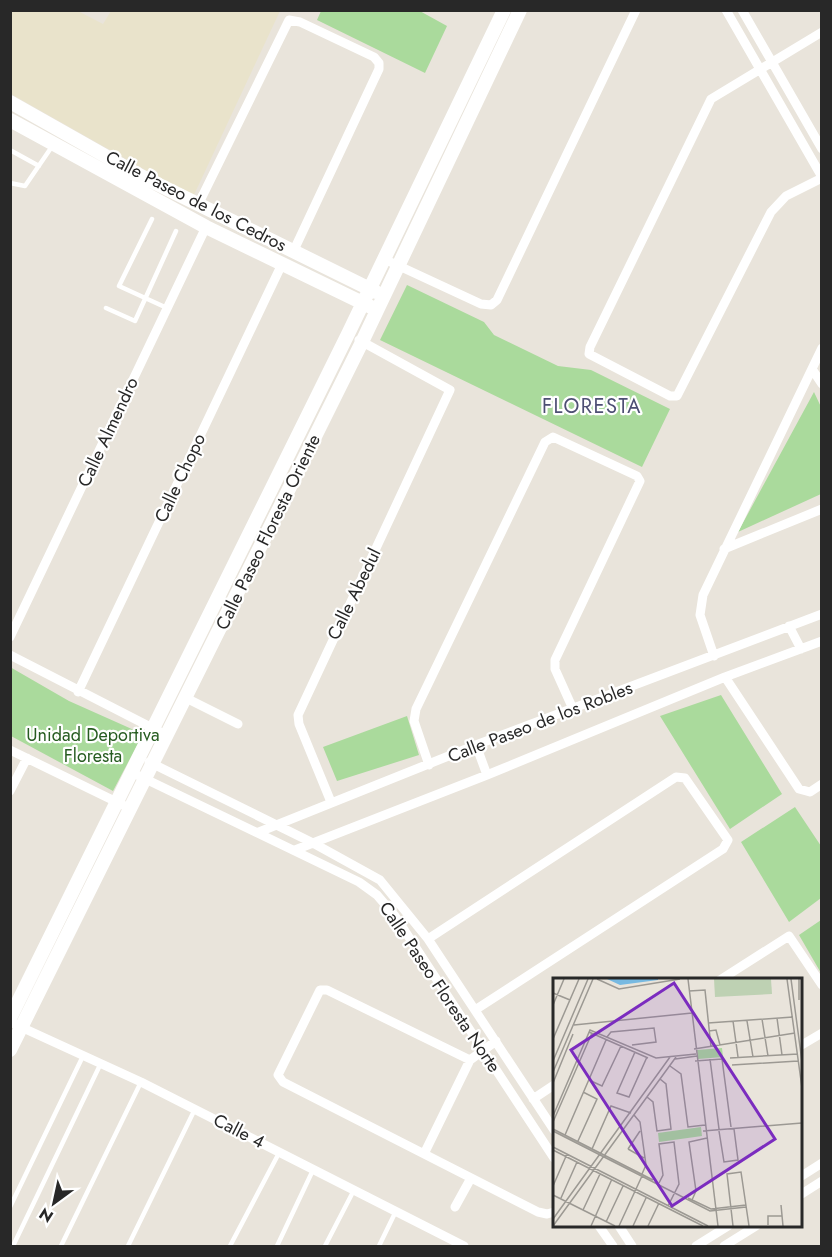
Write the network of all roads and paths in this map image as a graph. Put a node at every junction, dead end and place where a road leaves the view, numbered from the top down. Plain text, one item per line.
1 (504, 10) edge
2 (520, 10) edge
3 (636, 10) edge
4 (726, 10) edge
5 (742, 10) edge
6 (822, 32) edge
7 (492, 34) junction
8 (506, 40) junction
9 (771, 62) junction
10 (760, 68) junction
11 (10, 102) edge
12 (10, 120) edge
13 (53, 145) junction
14 (10, 150) edge
15 (822, 150) edge
16 (39, 166) junction
17 (822, 177) edge
18 (10, 183) edge
19 (198, 205) junction
20 (152, 219) dead end
21 (206, 227) junction
22 (176, 231) dead end
23 (254, 231) junction
24 (248, 247) junction
25 (294, 250) junction
26 (384, 259) junction
27 (282, 264) junction
28 (397, 266) junction
29 (369, 289) junction
30 (384, 295) junction
31 (145, 298) junction
32 (363, 303) junction
33 (106, 308) dead end
34 (167, 308) junction
35 (377, 310) junction
36 (348, 334) junction
37 (362, 342) junction
38 (822, 348) edge
39 (812, 369) junction
40 (822, 384) edge
41 (276, 482) junction
42 (290, 489) junction
43 (822, 509) edge
44 (724, 549) junction
45 (822, 614) edge
46 (789, 627) junction
47 (10, 637) edge
48 (822, 641) edge
49 (801, 649) junction
50 (10, 655) edge
51 (714, 656) junction
52 (725, 677) junction
53 (78, 692) junction
54 (186, 698) junction
55 (573, 710) junction
56 (238, 724) dead end
57 (161, 733) junction
58 (476, 745) junction
59 (10, 750) edge
60 (27, 758) junction
61 (141, 758) junction
62 (154, 764) junction
63 (429, 765) junction
64 (132, 773) junction
65 (487, 776) junction
66 (146, 779) junction
67 (822, 784) edge
68 (10, 791) edge
69 (331, 802) junction
70 (124, 806) junction
71 (277, 826) junction
72 (259, 832) junction
73 (313, 843) junction
74 (295, 850) junction
75 (428, 939) junction
76 (723, 978) edge
77 (822, 985) edge
78 (475, 1010) junction
79 (14, 1022) edge
80 (822, 1033) edge
81 (496, 1041) junction
82 (802, 1045) edge
83 (483, 1048) junction
84 (10, 1050) edge
85 (83, 1056) junction
86 (470, 1060) junction
87 (101, 1064) junction
88 (141, 1082) junction
89 (553, 1086) edge
90 (533, 1099) junction
91 (195, 1109) junction
92 (553, 1127) edge
93 (280, 1152) junction
94 (424, 1154) junction
95 (553, 1155) edge
96 (822, 1163) edge
97 (314, 1169) junction
98 (802, 1176) edge
99 (471, 1178) junction
100 (822, 1181) edge
101 (354, 1190) junction
102 (802, 1195) edge
103 (10, 1207) edge
104 (455, 1207) dead end
105 (396, 1211) junction
106 (553, 1212) edge
107 (600, 1227) edge
108 (620, 1227) edge
109 (726, 1227) edge
110 (754, 1227) edge
111 (13, 1246) edge
112 (61, 1246) edge
113 (128, 1246) edge
114 (230, 1246) edge
115 (277, 1246) edge
116 (325, 1246) edge
117 (379, 1246) edge
118 (464, 1246) edge
119 (613, 1246) edge
120 (632, 1246) edge
121 (696, 1246) edge
122 (724, 1246) edge

1 - 7 main road, Calle Paseo Floresta Oriente
2 - 8 main road, Calle Paseo Floresta Oriente
3 - 28 street
4 - 10 street
5 - 9 street
6 - 9 street
7 - 8 main road
7 - 26 main road, Calle Paseo Floresta Oriente
8 - 28 main road, Calle Paseo Floresta Oriente
9 - 10 street
9 - 15 street
10 - 17 street
10 - 17 street
11 - 19 main road, Calle Paseo de los Cedros
12 - 13 main road, Calle Paseo de los Cedros
13 - 16 lane
13 - 21 main road, Calle Paseo de los Cedros
14 - 16 lane
16 - 18 lane
19 - 23 main road, Calle Paseo de los Cedros
19 - 25 street
20 - 31 lane
21 - 24 main road, Calle Paseo de los Cedros
21 - 34 street, Calle Almendro
22 - 31 lane
23 - 24 street
23 - 25 main road, Calle Paseo de los Cedros
24 - 27 main road, Calle Paseo de los Cedros
25 - 29 main road, Calle Paseo de los Cedros
26 - 28 street
26 - 29 main road, Calle Paseo Floresta Oriente
27 - 32 main road, Calle Paseo de los Cedros
27 - 53 street, Calle Chopo
28 - 30 main road, Calle Paseo Floresta Oriente
29 - 30 main road, Calle Paseo de los Cedros
29 - 32 main road, Calle Paseo Floresta Oriente
30 - 35 main road, Calle Paseo Floresta Oriente
31 - 33 lane
31 - 34 lane
32 - 35 main road, Calle Paseo de los Cedros
32 - 36 main road, Calle Paseo Floresta Oriente
34 - 47 street, Calle Almendro
35 - 37 main road, Calle Paseo Floresta Oriente
36 - 37 street
36 - 41 main road, Calle Paseo Floresta Oriente
37 - 42 main road, Calle Paseo Floresta Oriente
37 - 69 street, Calle Abedul
38 - 39 street
39 - 40 street
39 - 44 street
41 - 42 main road
41 - 57 main road, Calle Paseo Floresta Oriente
42 - 54 main road, Calle Paseo Floresta Oriente
43 - 44 street
44 - 51 street
45 - 46 street, Calle Paseo de los Robles
46 - 49 street
46 - 51 street, Calle Paseo de los Robles
48 - 49 street, Calle Paseo de los Robles
49 - 52 street, Calle Paseo de los Robles
50 - 53 street
51 - 55 street, Calle Paseo de los Robles
52 - 65 street, Calle Paseo de los Robles
52 - 67 street
53 - 57 street
54 - 56 street
54 - 57 main road, Calle Paseo Floresta Oriente
55 - 58 street, Calle Paseo de los Robles
55 - 63 street
57 - 61 main road, Calle Paseo Floresta Oriente
57 - 62 main road, Calle Paseo Floresta Oriente
58 - 63 street, Calle Paseo de los Robles
58 - 65 street
59 - 60 street
60 - 68 street
60 - 70 street
61 - 62 street, Calle Paseo Floresta Norte
61 - 64 main road, Calle Paseo Floresta Oriente
62 - 66 main road, Calle Paseo Floresta Oriente
62 - 71 street, Calle Paseo Floresta Norte
63 - 69 street, Calle Paseo de los Robles
64 - 66 street, Calle Paseo Floresta Norte
64 - 70 main road, Calle Paseo Floresta Oriente
65 - 73 street, Calle Paseo de los Robles
66 - 70 main road, Calle Paseo Floresta Oriente
66 - 72 street, Calle Paseo Floresta Norte
69 - 71 street, Calle Paseo de los Robles
70 - 79 main road, Calle Paseo Floresta Oriente
71 - 72 street, Calle Paseo de los Robles
71 - 73 street, Calle Paseo Floresta Norte
72 - 74 street, Calle Paseo Floresta Norte
73 - 74 street, Calle Paseo de los Robles
73 - 75 street, Calle Paseo Floresta Norte
74 - 83 street, Calle Paseo Floresta Norte
75 - 78 street, Calle Paseo Floresta Norte
75 - 78 street
76 - 77 street
78 - 81 street, Calle Paseo Floresta Norte
79 - 84 main road, Calle Paseo Floresta Oriente
79 - 85 street, Calle 4
80 - 82 street
81 - 83 street
81 - 90 street, Calle Paseo Floresta Norte
83 - 86 street
83 - 95 street, Calle Paseo Floresta Norte
85 - 87 street, Calle 4
85 - 103 lane
86 - 94 street
86 - 94 street
87 - 88 street, Calle 4
87 - 111 lane
88 - 91 street, Calle 4
88 - 112 lane
89 - 90 street
90 - 92 street, Calle Paseo Floresta Norte
91 - 93 street, Calle 4
91 - 113 lane
93 - 97 street, Calle 4
93 - 114 lane
94 - 99 street
96 - 98 street
97 - 101 street, Calle 4
97 - 115 lane
99 - 104 street
99 - 106 street
100 - 102 street
101 - 105 street, Calle 4
101 - 116 lane
105 - 117 lane
105 - 118 street, Calle 4
107 - 119 street
108 - 120 street
109 - 121 street
110 - 122 street

